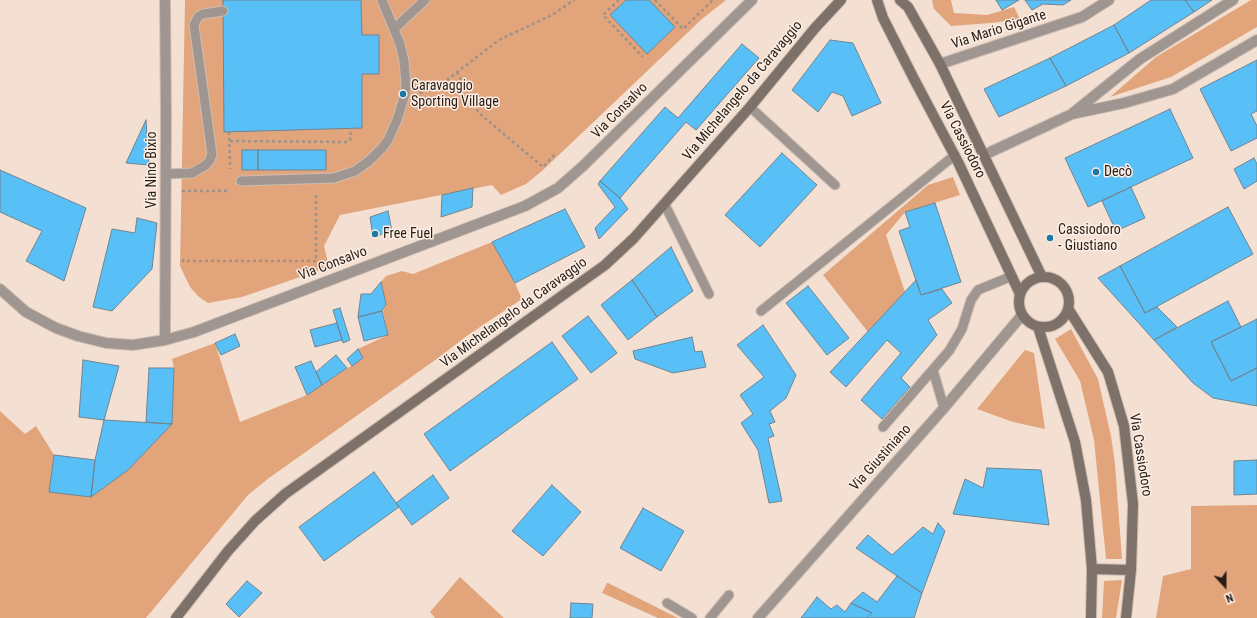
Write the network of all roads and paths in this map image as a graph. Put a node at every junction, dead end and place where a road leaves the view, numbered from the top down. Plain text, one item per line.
1 (165, 0) edge
2 (382, 0) edge
3 (425, 0) edge
4 (574, 0) edge
5 (618, 0) edge
6 (656, 0) edge
7 (713, 0) edge
8 (752, 0) edge
9 (841, 0) edge
10 (877, 0) edge
11 (900, 0) edge
12 (1110, 0) edge
13 (1232, 0) edge
14 (223, 11) dead end
15 (394, 29) junction
16 (1257, 40) edge
17 (643, 57) dead end
18 (940, 64) junction
19 (457, 72) junction
20 (404, 100) junction
21 (750, 107) junction
22 (1072, 114) junction
23 (350, 128) dead end
24 (229, 132) dead end
25 (230, 141) junction
26 (556, 153) dead end
27 (955, 155) junction
28 (984, 155) junction
29 (166, 174) junction
30 (230, 175) dead end
31 (316, 180) junction
32 (241, 181) dead end
33 (835, 185) dead end
34 (230, 186) dead end
35 (183, 199) dead end
36 (665, 205) junction
37 (183, 253) dead end
38 (1012, 276) junction
39 (1042, 277) junction
40 (0, 289) edge
41 (709, 294) dead end
42 (1020, 294) junction
43 (1069, 310) junction
44 (762, 311) dead end
45 (1022, 315) junction
46 (1038, 327) junction
47 (165, 340) junction
48 (933, 370) junction
49 (944, 408) junction
50 (884, 427) dead end
51 (1092, 569) junction
52 (1130, 570) junction
53 (729, 595) dead end
54 (667, 603) dead end
55 (764, 616) edge
56 (176, 618) edge
57 (692, 618) edge
58 (710, 618) edge
59 (1091, 618) edge
60 (1126, 618) edge

1 - 29 street, Via Nino Bixio
2 - 15 lane
3 - 15 lane
4 - 19 path
5 - 17 path
6 - 7 path
8 - 47 street, Via Consalvo
9 - 21 main road, Via Michelangelo da Caravaggio
10 - 27 main road, Via Cassiodoro
11 - 18 main road, Via Cassiodoro
12 - 18 street, Via Mario Gigante
13 - 22 street
14 - 29 lane
15 - 20 lane
16 - 22 street
18 - 28 main road, Via Cassiodoro
19 - 20 path
19 - 26 path
20 - 31 lane
21 - 33 lane
21 - 36 main road, Via Michelangelo da Caravaggio
22 - 28 street
23 - 25 path
24 - 25 path
25 - 30 path
27 - 38 main road, Via Cassiodoro
27 - 44 lane
28 - 39 main road, Via Cassiodoro
29 - 47 street, Via Nino Bixio
31 - 32 lane
31 - 37 path
34 - 35 path
36 - 41 lane
36 - 56 main road, Via Michelangelo da Caravaggio
38 - 42 main road, Via Cassiodoro
38 - 48 lane
39 - 42 main road
39 - 43 main road
40 - 47 street, Via Consalvo
42 - 45 main road
43 - 46 main road
43 - 52 main road, Via Cassiodoro
45 - 46 main road
45 - 49 street, Via Giustiniano
46 - 51 main road
48 - 49 lane
48 - 50 lane
49 - 55 street, Via Giustiniano
51 - 52 main road
51 - 59 main road
52 - 60 main road, Via Cassiodoro
53 - 58 lane
54 - 57 lane

